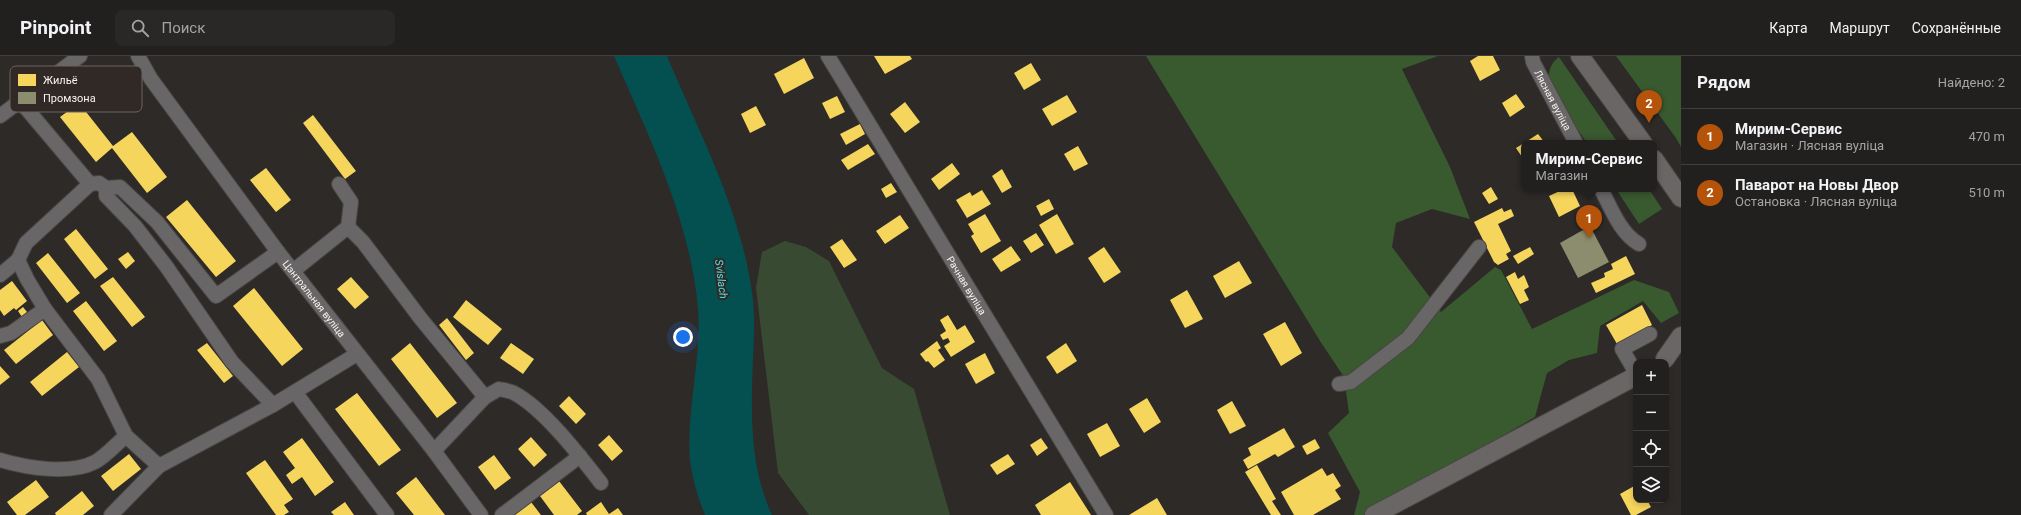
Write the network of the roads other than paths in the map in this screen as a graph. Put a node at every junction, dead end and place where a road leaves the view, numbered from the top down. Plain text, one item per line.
1 (80, 56) edge
2 (138, 56) edge
3 (828, 56) edge
4 (1532, 56) edge
5 (1580, 56) edge
6 (67, 66) edge
7 (10, 108) edge
8 (29, 112) edge
9 (0, 116) edge
10 (1574, 140) edge
11 (1640, 140) edge
12 (1657, 163) edge
13 (90, 184) junction
14 (339, 184) dead end
15 (106, 188) junction
16 (1603, 192) edge
17 (1681, 198) edge
18 (348, 227) junction
19 (1639, 244) dead end
20 (1479, 247) dead end
21 (278, 252) junction
22 (18, 260) junction
23 (292, 271) junction
24 (0, 275) edge
25 (45, 309) junction
26 (1650, 334) dead end
27 (0, 336) edge
28 (1681, 336) edge
29 (357, 354) junction
30 (1668, 358) edge
31 (1633, 369) edge
32 (1633, 376) edge
33 (1339, 384) dead end
34 (295, 392) junction
35 (484, 398) junction
36 (273, 405) junction
37 (126, 436) junction
38 (434, 451) junction
39 (580, 456) junction
40 (0, 460) edge
41 (159, 466) junction
42 (601, 484) dead end
43 (112, 515) edge
44 (387, 515) edge
45 (481, 515) edge
46 (502, 515) edge
47 (1106, 515) edge
48 (1374, 515) edge

1 - 6 street
2 - 21 street, Цэнтральная вуліца
3 - 47 street, Рачная вуліца
4 - 10 street, Лясная вуліца
5 - 11 main road
7 - 9 street
8 - 13 street
12 - 17 main road
13 - 15 street
13 - 22 street
14 - 18 street
15 - 21 street
15 - 36 street
16 - 19 street
18 - 23 street
18 - 35 street
20 - 33 street
21 - 23 street, Цэнтральная вуліца
22 - 24 street
22 - 25 street
23 - 29 street, Цэнтральная вуліца
25 - 27 street
25 - 37 street
26 - 31 street
28 - 30 main road
29 - 34 street
29 - 38 street, Цэнтральная вуліца
32 - 48 main road
34 - 36 street
34 - 44 street
35 - 38 street
35 - 39 street
36 - 41 street
37 - 40 street
37 - 41 street
38 - 45 street, Цэнтральная вуліца
39 - 42 street
39 - 46 street
41 - 43 street

